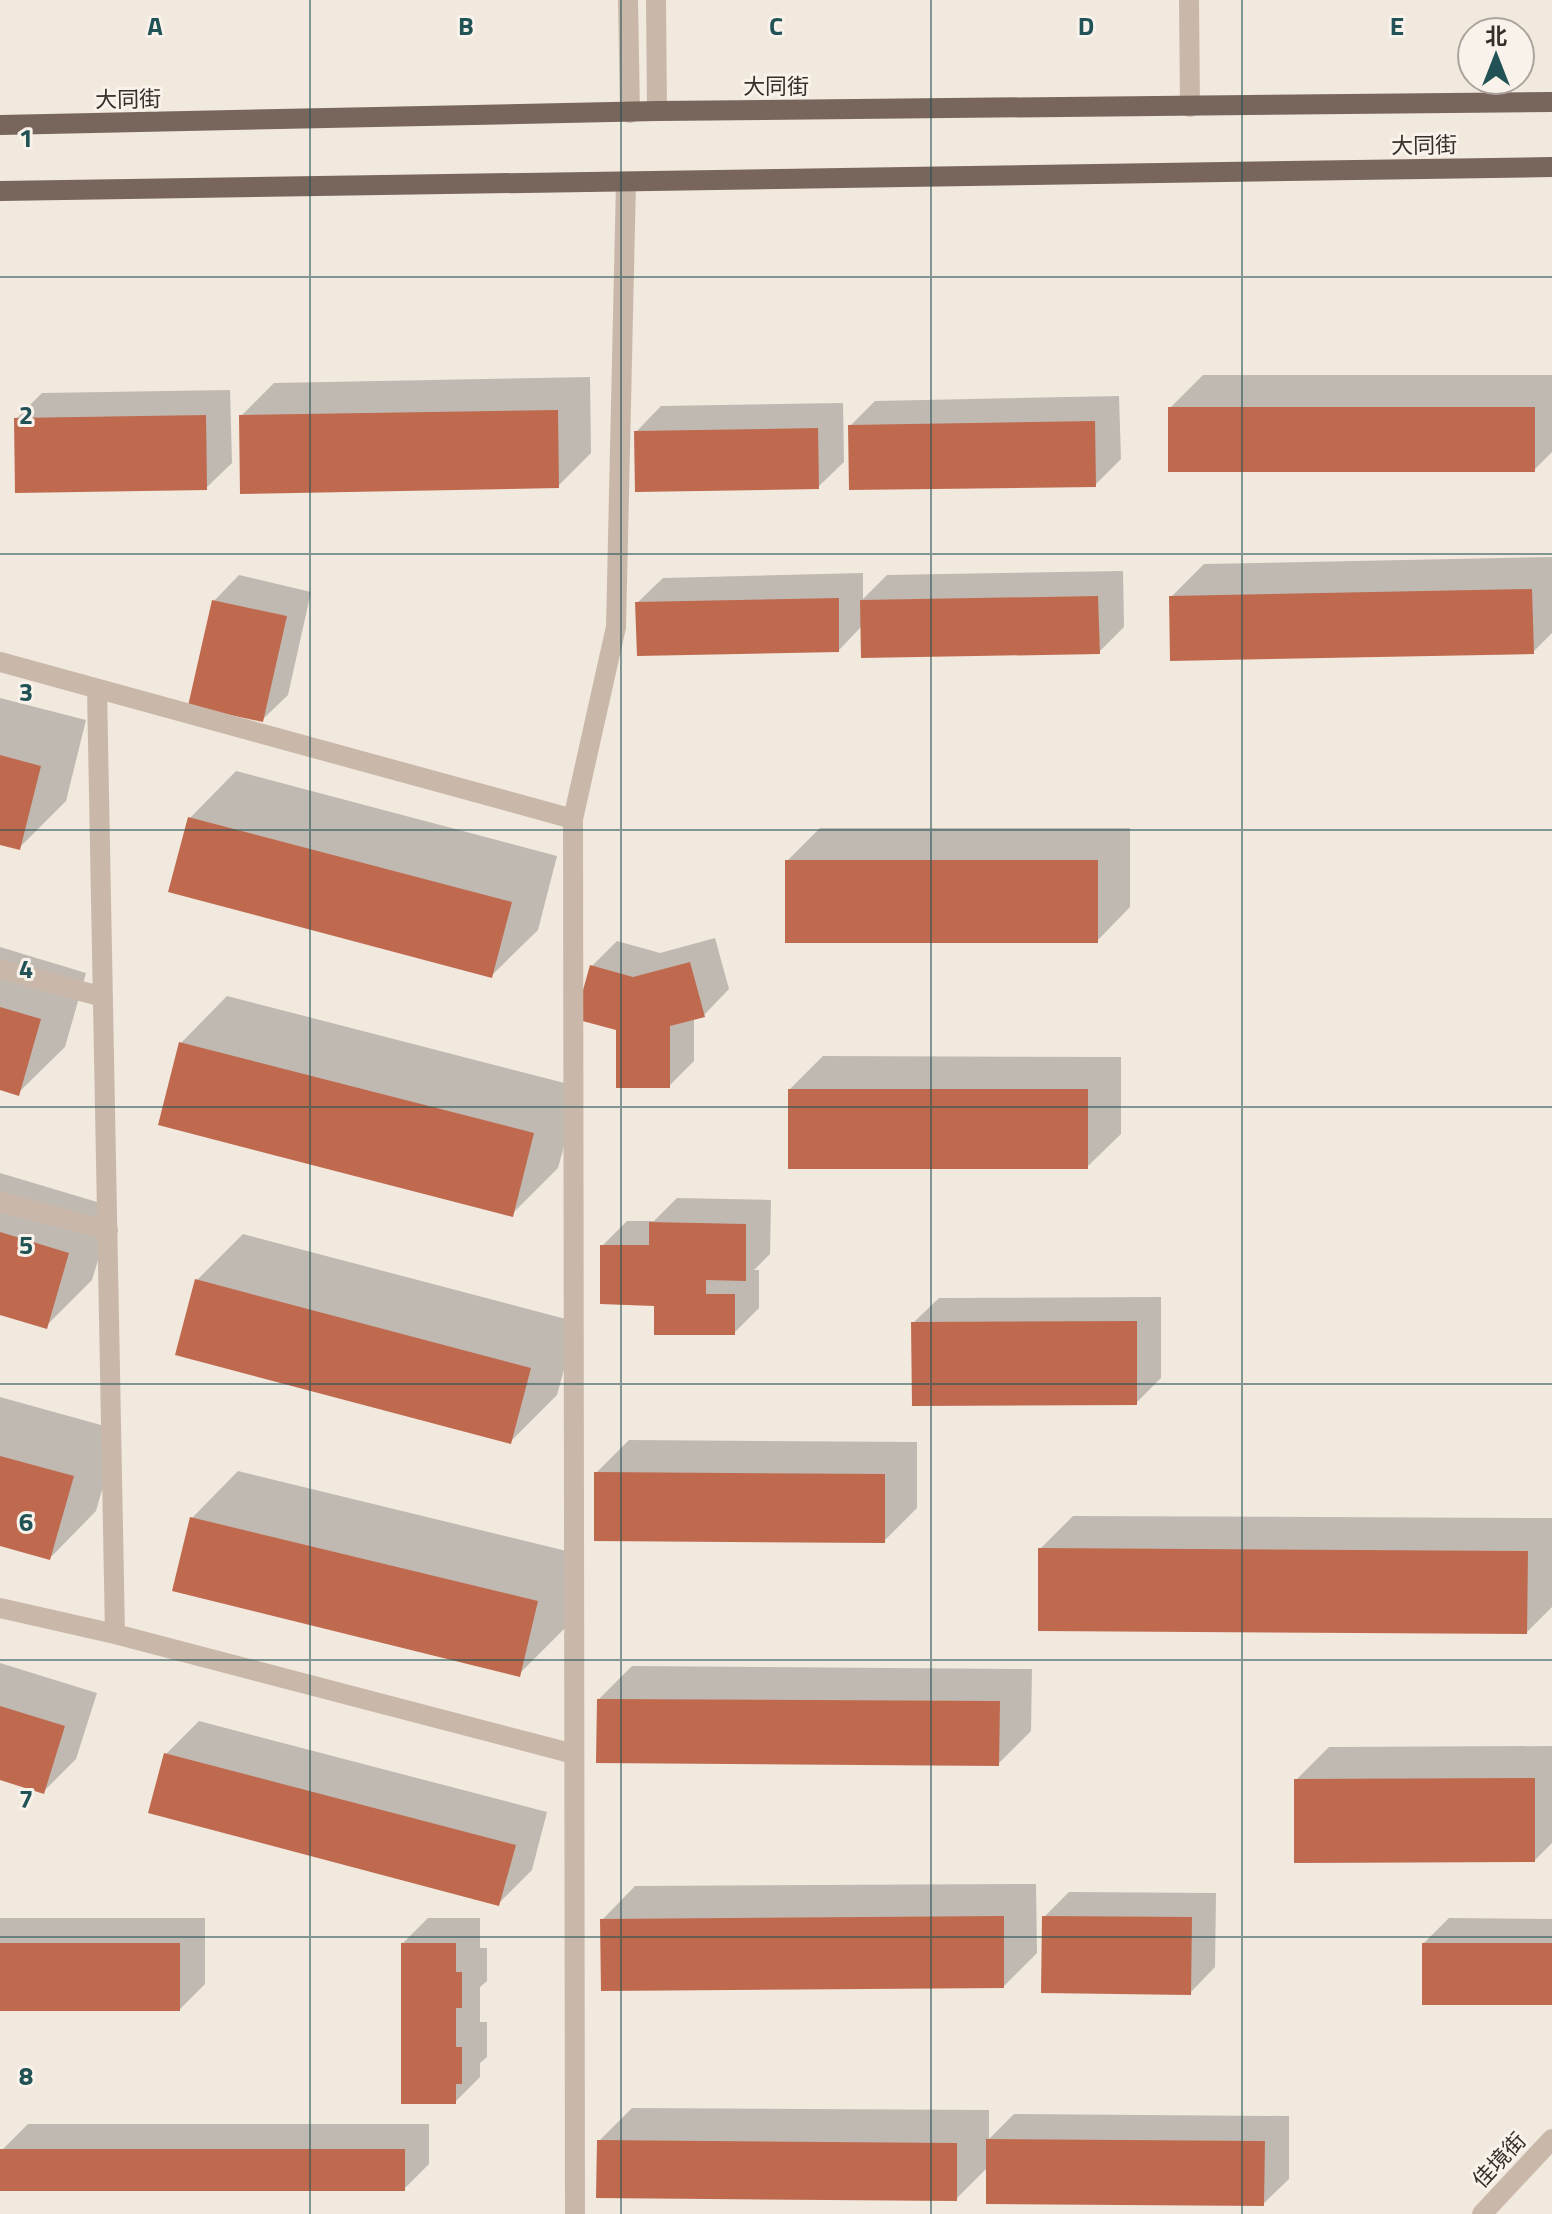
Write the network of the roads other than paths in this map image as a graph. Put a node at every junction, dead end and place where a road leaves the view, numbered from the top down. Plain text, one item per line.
1 (628, 0) edge
2 (656, 0) edge
3 (1189, 0) edge
4 (1552, 102) edge
5 (1190, 107) junction
6 (657, 111) junction
7 (630, 113) junction
8 (0, 125) edge
9 (1552, 167) edge
10 (626, 182) junction
11 (0, 191) edge
12 (0, 662) edge
13 (97, 689) junction
14 (573, 819) junction
15 (0, 969) edge
16 (103, 997) junction
17 (0, 1202) edge
18 (108, 1230) junction
19 (0, 1608) edge
20 (115, 1634) junction
21 (574, 1754) junction
22 (1552, 2139) edge
23 (575, 2214) edge
24 (1482, 2214) edge

1 - 7 street
2 - 6 street
3 - 5 street
4 - 5 main road, 大同街
5 - 6 main road, 大同街
6 - 7 main road, 大同街
7 - 8 main road, 大同街
9 - 10 main road, 大同街
10 - 11 main road, 大同街
10 - 14 street
12 - 13 street
13 - 14 street
13 - 16 street
14 - 21 street
15 - 16 street
16 - 18 street
17 - 18 street
18 - 20 street
19 - 20 street
20 - 21 street
21 - 23 street
22 - 24 street, 佳境街

